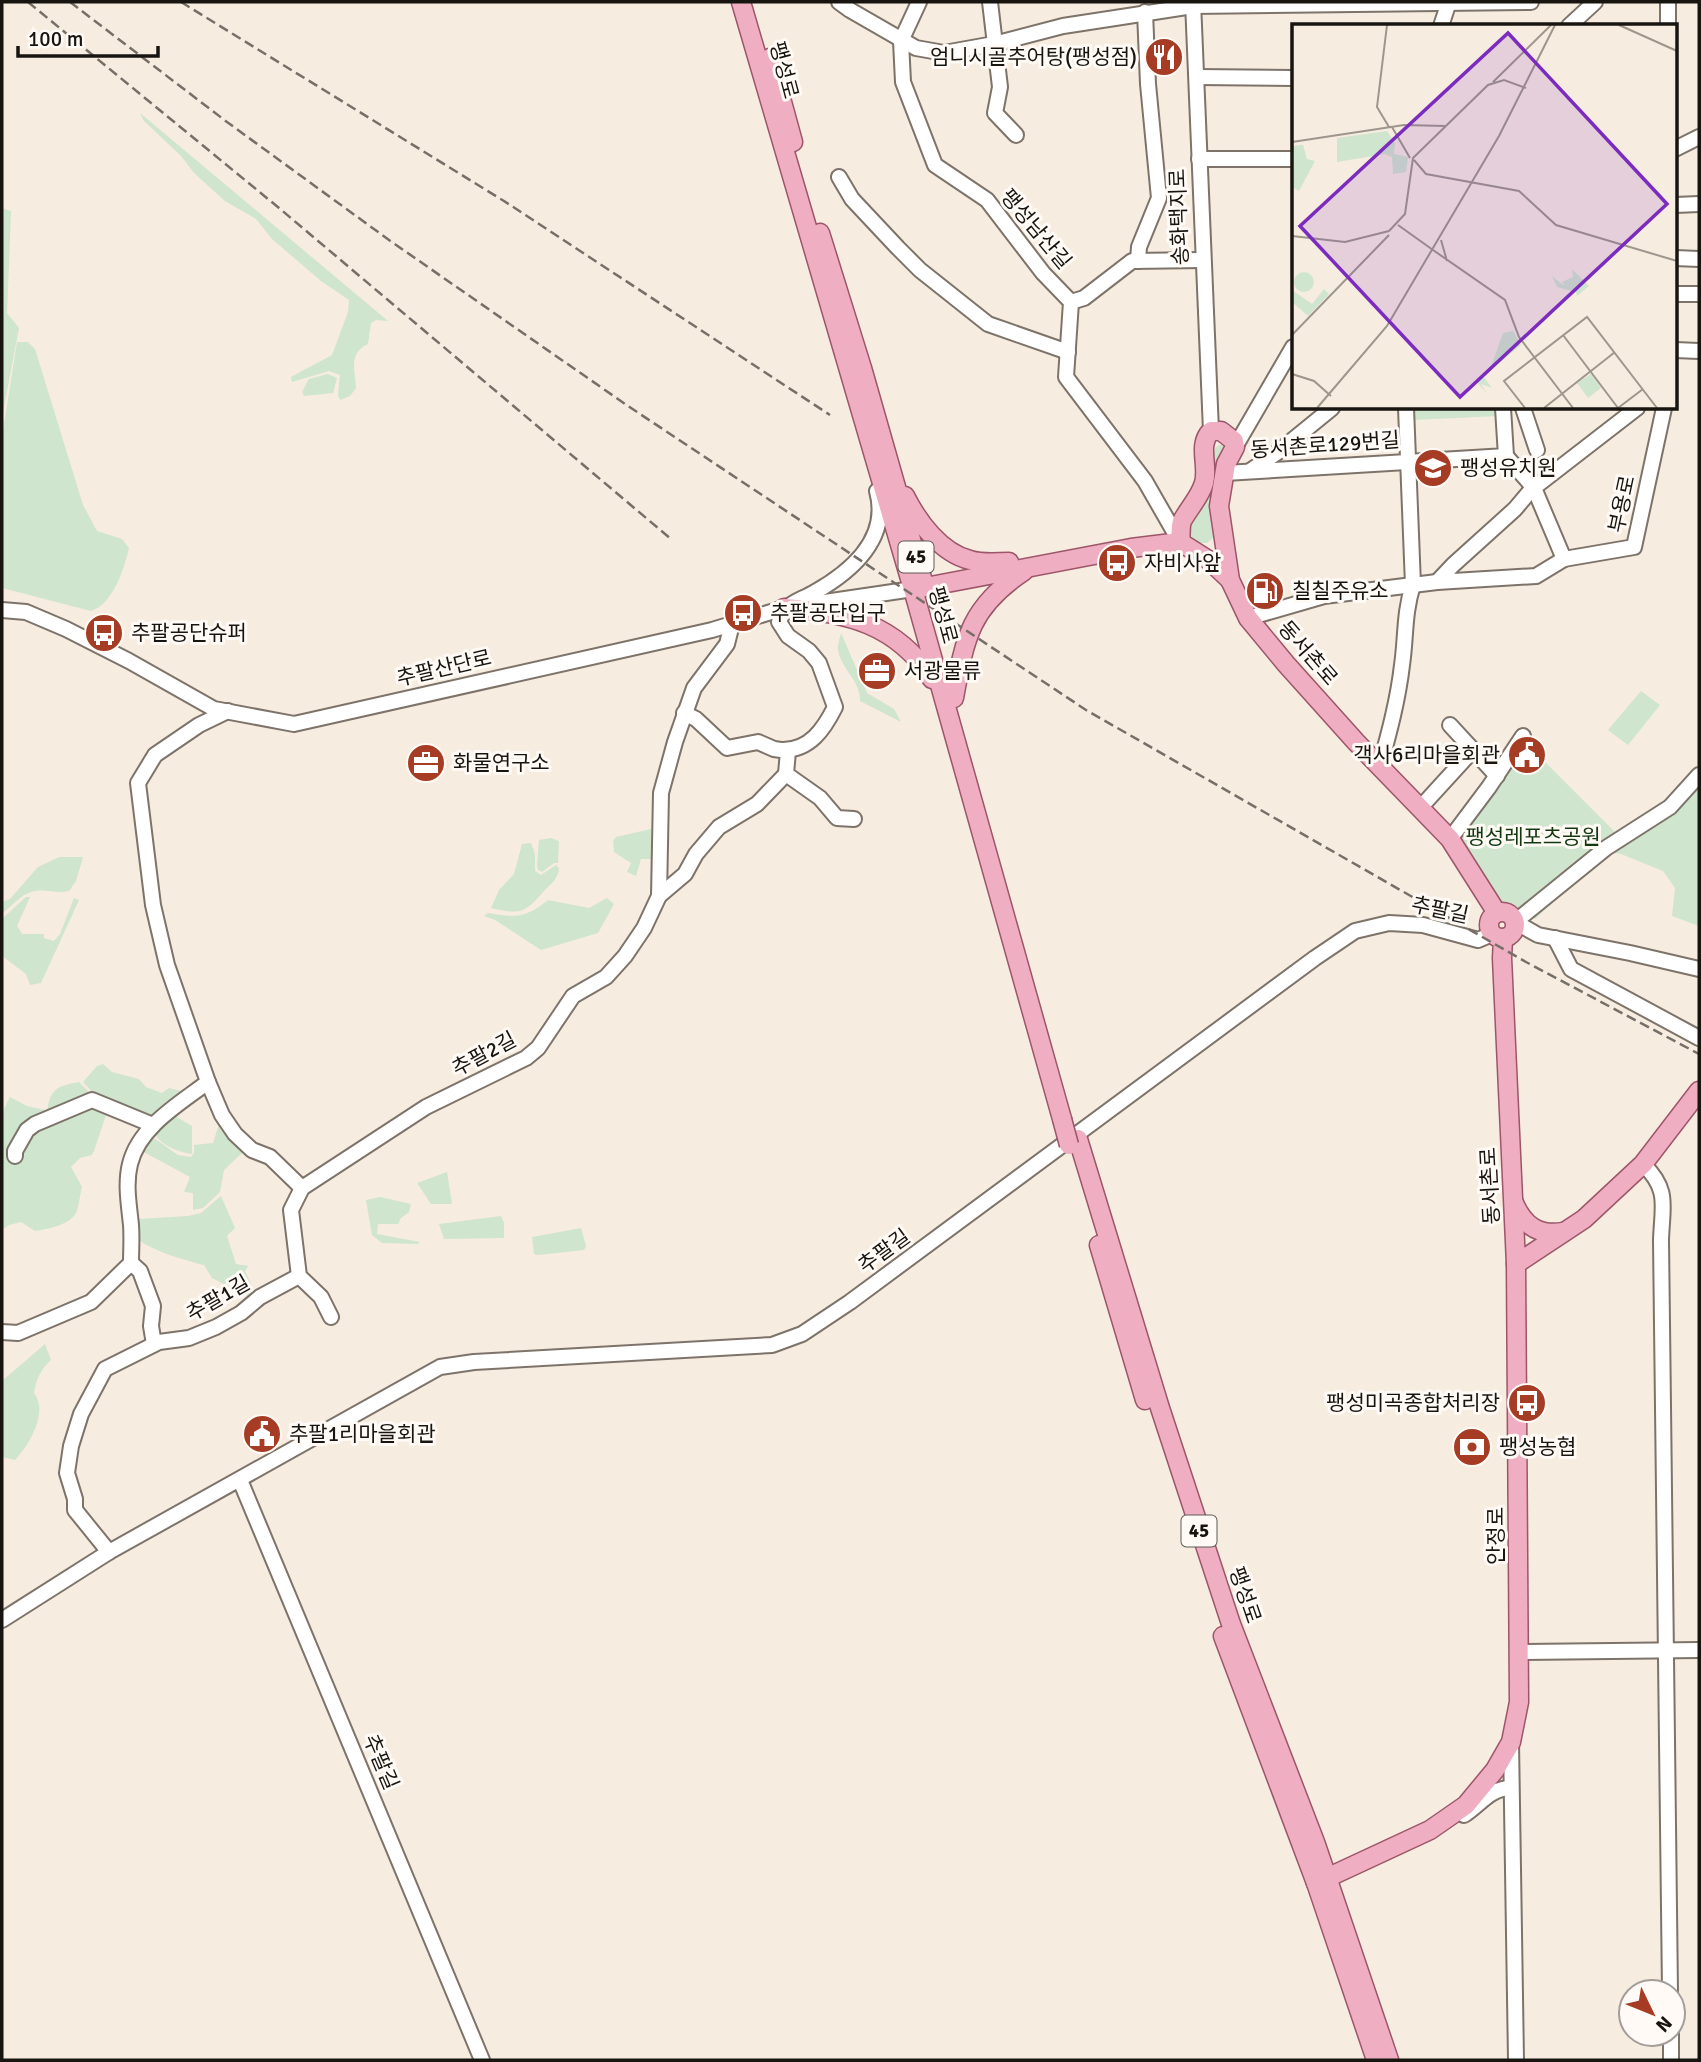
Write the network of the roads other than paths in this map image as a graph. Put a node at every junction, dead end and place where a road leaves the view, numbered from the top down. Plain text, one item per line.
1 (741, 2) edge
2 (754, 2) edge
3 (839, 2) edge
4 (919, 2) edge
5 (990, 2) edge
6 (1449, 2) edge
7 (1531, 2) edge
8 (1595, 2) edge
9 (1668, 2) edge
10 (1193, 4) edge
11 (1145, 12) junction
12 (1442, 24) edge
13 (1571, 24) edge
14 (1668, 24) edge
15 (901, 41) junction
16 (994, 44) junction
17 (1197, 77) junction
18 (1292, 78) edge
19 (1016, 135) dead end
20 (1699, 137) edge
21 (1676, 148) edge
22 (1199, 159) junction
23 (1292, 159) edge
24 (839, 177) dead end
25 (1699, 204) edge
26 (1676, 205) edge
27 (1676, 258) edge
28 (1699, 259) edge
29 (1203, 260) junction
30 (1138, 261) junction
31 (1676, 294) edge
32 (1699, 294) edge
33 (1071, 302) junction
34 (1292, 349) edge
35 (1676, 351) edge
36 (1699, 351) edge
37 (1068, 352) junction
38 (1330, 410) edge
39 (1406, 410) edge
40 (1503, 410) edge
41 (1524, 410) edge
42 (1634, 410) edge
43 (1664, 410) edge
44 (1211, 431) junction
45 (1235, 447) junction
46 (1537, 450) dead end
47 (1506, 456) junction
48 (1409, 461) junction
49 (883, 463) junction
50 (1249, 471) junction
51 (1225, 473) junction
52 (1534, 488) junction
53 (1222, 528) junction
54 (1180, 542) junction
55 (1564, 559) junction
56 (1033, 566) junction
57 (1230, 580) junction
58 (1437, 582) junction
59 (1413, 585) junction
60 (918, 588) junction
61 (784, 608) junction
62 (2, 610) edge
63 (1248, 618) junction
64 (732, 624) junction
65 (947, 696) junction
66 (228, 712) junction
67 (684, 713) junction
68 (1450, 725) dead end
69 (1523, 736) dead end
70 (783, 750) junction
71 (1473, 750) junction
72 (1380, 766) junction
73 (786, 774) junction
74 (1699, 775) edge
75 (1497, 776) junction
76 (1420, 808) junction
77 (854, 819) dead end
78 (1450, 839) junction
79 (659, 896) junction
80 (1508, 918) junction
81 (1497, 936) junction
82 (1555, 938) junction
83 (1699, 969) edge
84 (1699, 1038) edge
85 (208, 1082) junction
86 (1699, 1091) edge
87 (153, 1125) junction
88 (1073, 1142) junction
89 (15, 1156) dead end
90 (1643, 1164) junction
91 (302, 1188) junction
92 (1513, 1202) junction
93 (1567, 1231) junction
94 (131, 1263) junction
95 (1516, 1264) junction
96 (299, 1276) junction
97 (331, 1317) dead end
98 (2, 1332) edge
99 (154, 1344) junction
100 (240, 1480) junction
101 (109, 1552) junction
102 (2, 1620) edge
103 (1666, 1650) junction
104 (1699, 1650) edge
105 (1520, 1652) junction
106 (1511, 1742) junction
107 (1511, 1788) junction
108 (1446, 1821) junction
109 (1315, 1842) junction
110 (1366, 1861) junction
111 (1322, 1881) junction
112 (1342, 1915) junction
113 (1671, 1978) edge
114 (482, 2060) edge
115 (1376, 2060) edge
116 (1389, 2060) edge
117 (1516, 2060) edge

1 - 49 main road, 팽성로 / 45
2 - 49 main road, 팽성로 / 45
3 - 15 street
4 - 15 street
5 - 16 street
6 - 7 street
6 - 10 street
6 - 12 street
8 - 13 street
9 - 14 street
10 - 11 street
10 - 17 street, 송화택지로
11 - 16 street
11 - 30 street
15 - 16 street
15 - 33 street, 팽성남산길
16 - 19 street
17 - 18 street
17 - 22 street, 송화택지로
20 - 21 street
22 - 23 street
22 - 29 street, 송화택지로
24 - 37 street
25 - 26 street
27 - 28 street
29 - 30 street
29 - 44 street, 송화택지로
30 - 33 street, 팽성남산길
31 - 32 street
33 - 37 street, 팽성남산길
34 - 45 street, 동서촌로
35 - 36 street
37 - 54 street, 팽성남산길
38 - 50 street
39 - 48 street
40 - 47 street
41 - 46 street
42 - 52 street
43 - 55 street, 부용로
44 - 45 main road
44 - 54 main road, 송화택지로
45 - 51 main road, 동서촌로
47 - 48 street, 동서촌로129번길
47 - 52 street
48 - 50 street, 동서촌로129번길
48 - 59 street
49 - 56 main road
49 - 60 main road, 팽성로 / 45
49 - 61 street
50 - 51 street, 동서촌로129번길
51 - 53 main road, 동서촌로
52 - 55 street
52 - 58 street
53 - 54 main road
53 - 57 main road, 동서촌로
54 - 56 main road
54 - 57 main road
55 - 58 street
56 - 60 main road
56 - 65 main road
57 - 63 main road, 동서촌로
58 - 59 street
59 - 63 street
59 - 72 street
60 - 61 street, 추팔산단로
60 - 65 main road, 팽성로 / 45
61 - 64 street, 추팔산단로
61 - 65 main road
61 - 70 street
62 - 66 street, 추팔산단로
63 - 72 main road, 동서촌로
64 - 66 street, 추팔산단로
64 - 67 street, 추팔2길
65 - 88 main road, 팽성로 / 45, bridge
66 - 85 street
67 - 70 street
67 - 79 street, 추팔2길
68 - 71 street
69 - 75 street
70 - 73 street
71 - 75 street
71 - 76 street
72 - 76 main road, 동서촌로
73 - 77 street
73 - 79 street
74 - 80 street
75 - 78 street
76 - 78 main road, 동서촌로
78 - 80 main road, 동서촌로
79 - 91 street, 추팔2길
80 - 81 main road, 동서촌로
80 - 82 street
81 - 92 main road, 동서촌로
81 - 100 street, 추팔길
82 - 83 street
82 - 84 street
85 - 87 street
85 - 91 street
86 - 90 main road
87 - 89 street
87 - 94 street
88 - 109 main road, 팽성로 / 45
88 - 111 main road, 팽성로 / 45
90 - 93 main road
90 - 103 street
91 - 96 street
92 - 93 main road
92 - 95 main road, 동서촌로
93 - 95 main road
94 - 98 street
94 - 99 street, 추팔1길
95 - 105 main road, 안정로
96 - 97 street
96 - 99 street, 추팔1길
99 - 101 street, 추팔1길
100 - 101 street, 추팔길
100 - 114 street, 추팔길
101 - 102 street, 추팔길
103 - 104 street
103 - 105 street
103 - 113 street
105 - 106 main road, 안정로
106 - 107 street, 안정로
106 - 108 main road
107 - 108 street
107 - 117 street, 안정로
108 - 110 main road
109 - 110 main road
109 - 111 main road, 팽성로 / 45
110 - 111 main road
110 - 112 main road
111 - 112 main road, 팽성로 / 45
111 - 115 main road, 팽성로 / 45
112 - 116 main road, 팽성로 / 45

